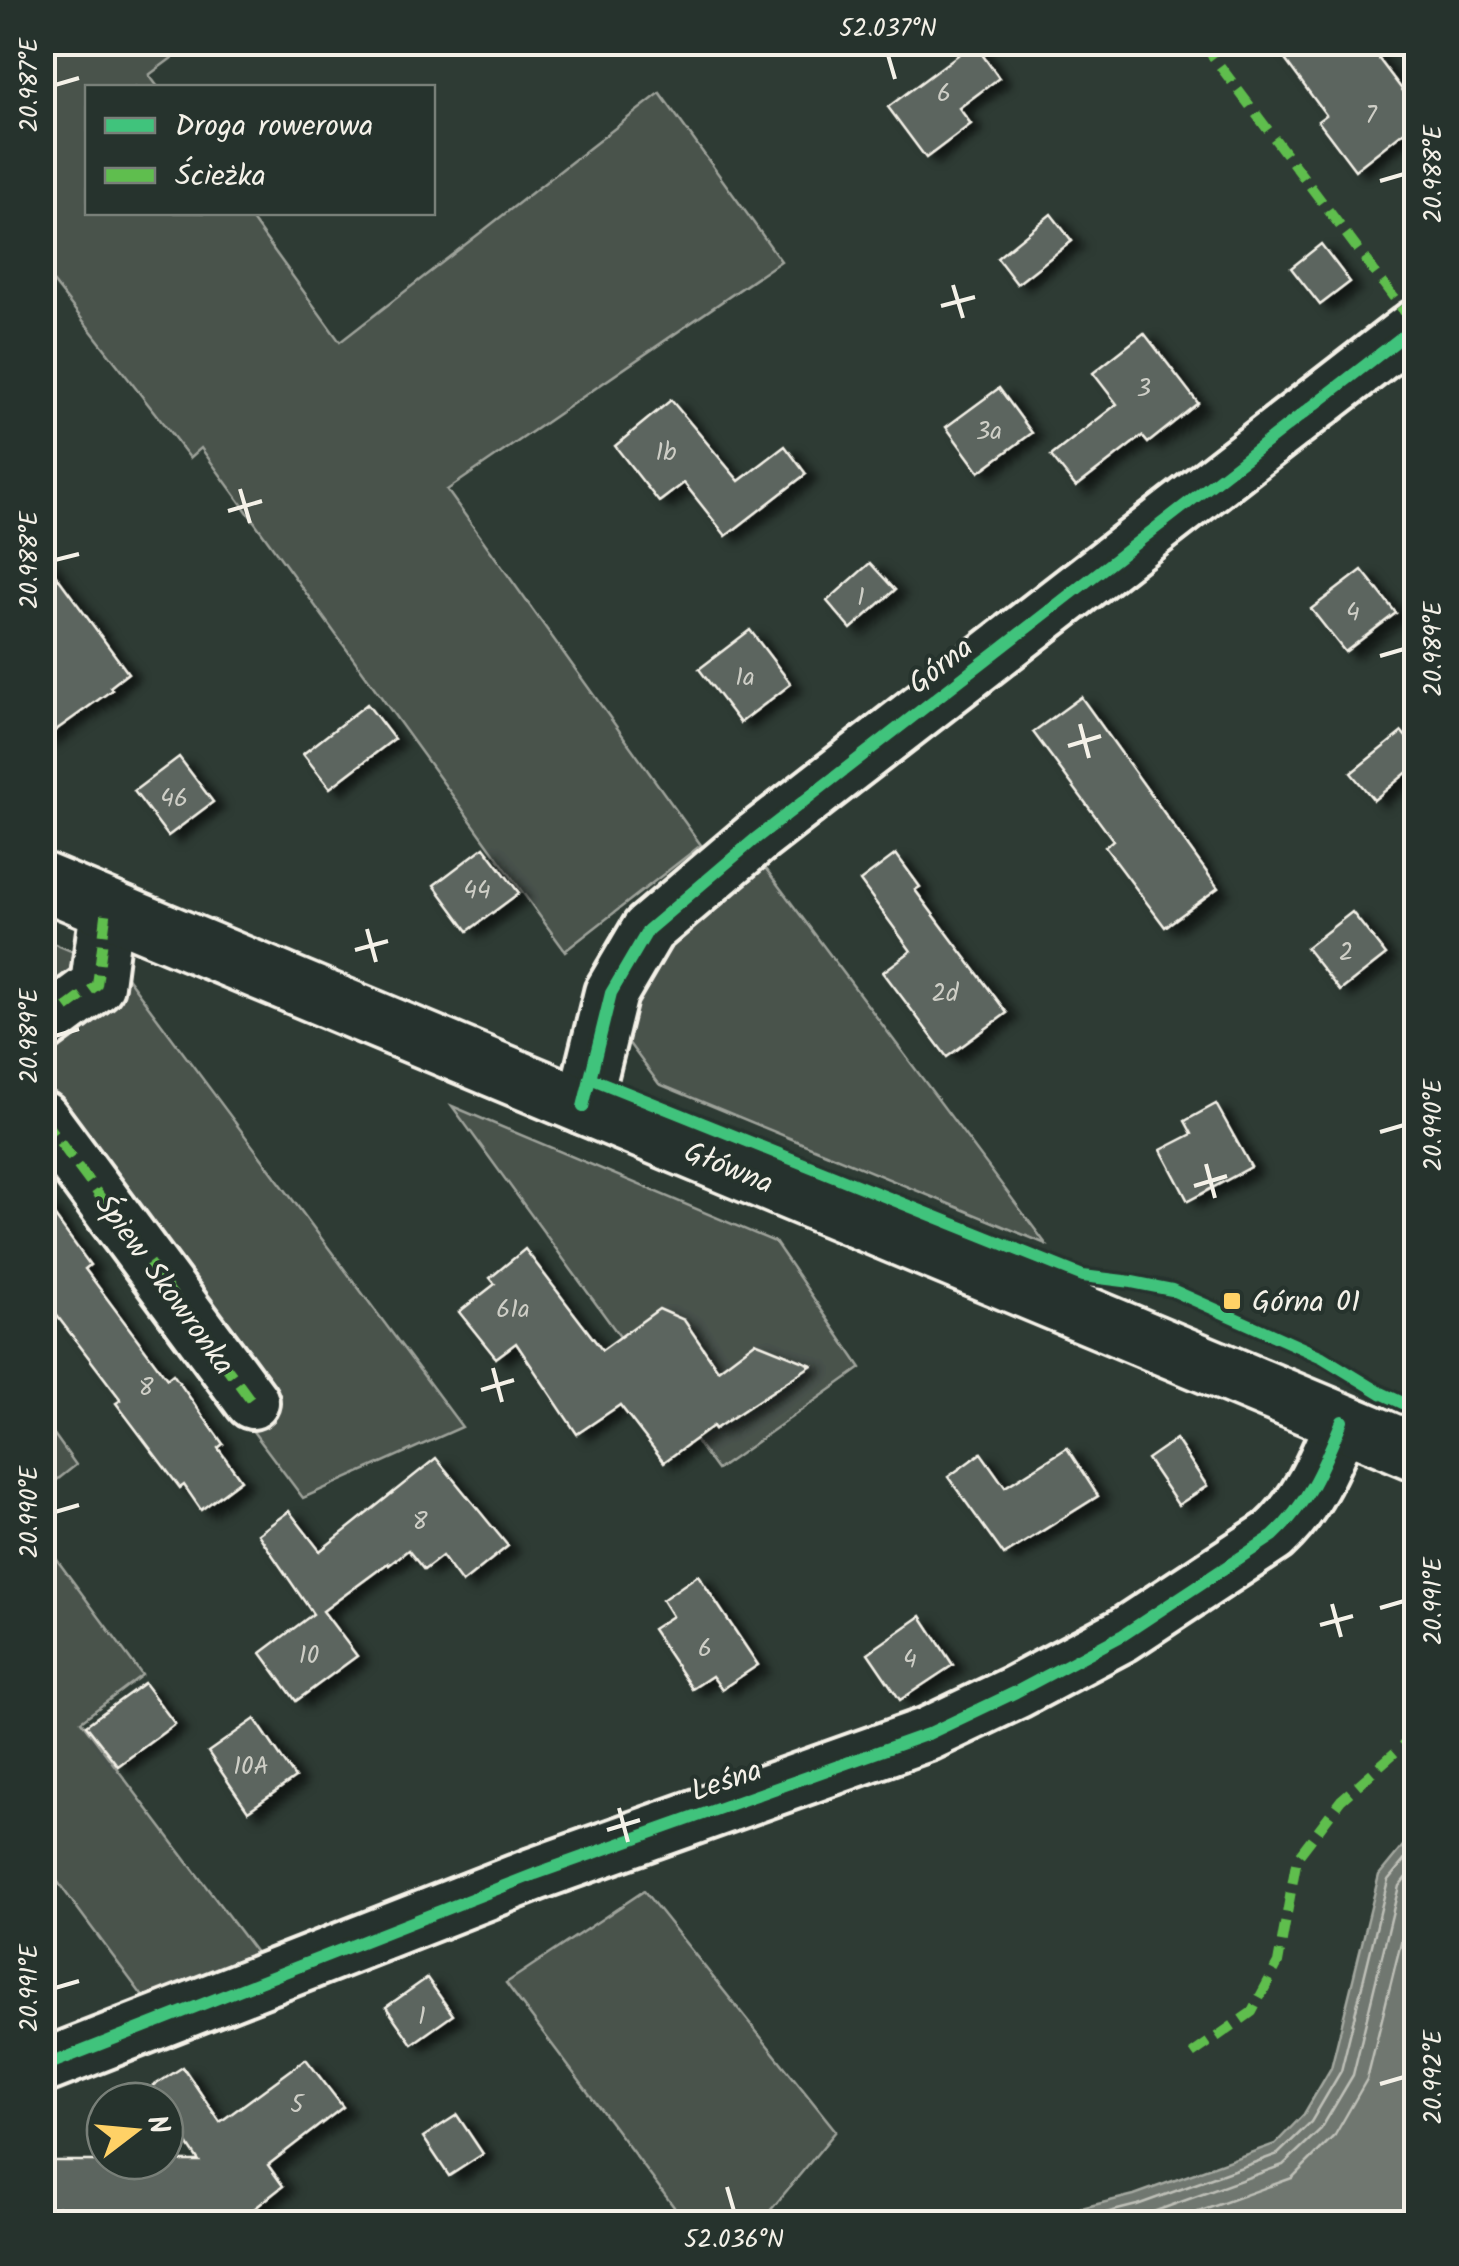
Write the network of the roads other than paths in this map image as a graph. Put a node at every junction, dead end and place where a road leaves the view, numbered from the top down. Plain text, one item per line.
1 (1416, 326) edge
2 (42, 881) edge
3 (107, 908) junction
4 (42, 1026) edge
5 (583, 1107) junction
6 (42, 1118) edge
7 (252, 1402) dead end
8 (1342, 1421) junction
9 (1416, 1452) edge
10 (42, 2066) edge

1 - 5 street, Górna
2 - 3 main road, Główna
3 - 4 street
3 - 5 main road, Główna
5 - 8 main road, Główna
6 - 7 street, Śpiew Skowronka
8 - 9 main road, Główna
8 - 10 street, Leśna

